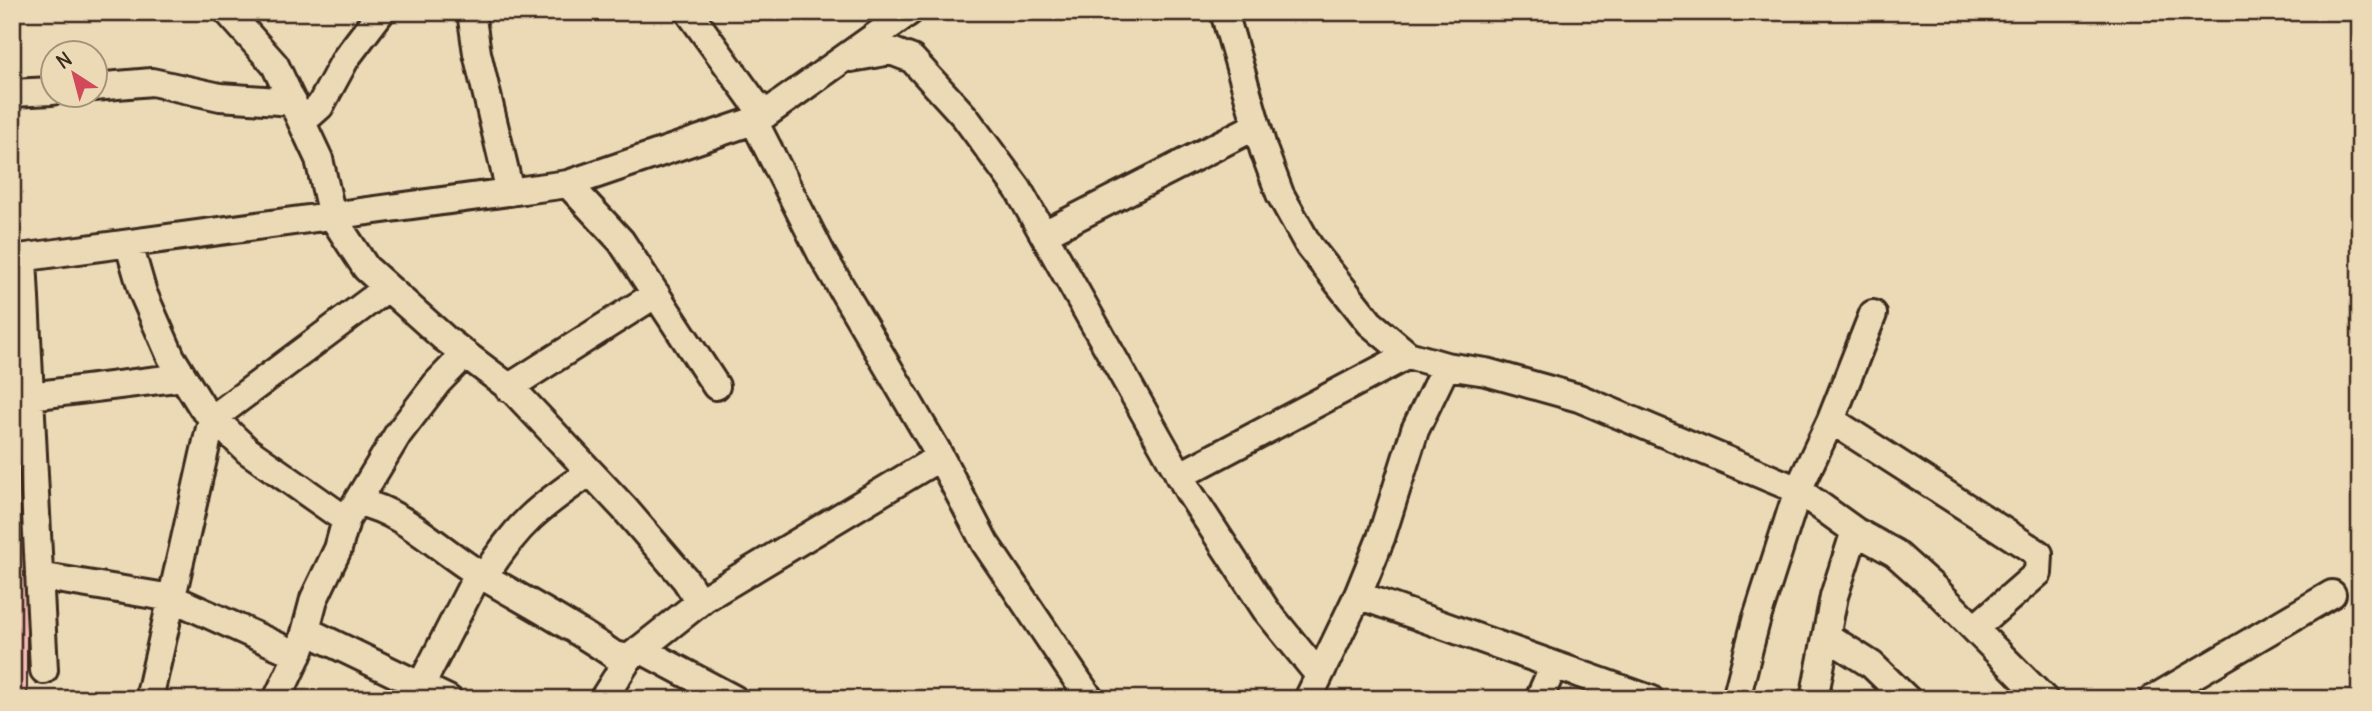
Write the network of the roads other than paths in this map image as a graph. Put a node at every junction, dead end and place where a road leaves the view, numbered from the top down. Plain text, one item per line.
1 (228, 12) edge
2 (381, 12) edge
3 (471, 12) edge
4 (689, 12) edge
5 (909, 12) edge
6 (1224, 12) edge
7 (844, 59) junction
8 (108, 86) edge
9 (38, 92) edge
10 (12, 93) edge
11 (295, 108) junction
12 (760, 117) junction
13 (1256, 126) junction
14 (568, 184) junction
15 (510, 192) junction
16 (332, 216) junction
17 (1044, 234) junction
18 (129, 245) junction
19 (18, 259) edge
20 (387, 288) junction
21 (656, 294) junction
22 (1873, 314) dead end
23 (465, 354) junction
24 (1408, 355) junction
25 (1446, 366) junction
26 (183, 377) junction
27 (716, 386) dead end
28 (508, 388) junction
29 (30, 396) junction
30 (212, 419) junction
31 (1831, 420) junction
32 (940, 457) junction
33 (590, 472) junction
34 (1179, 475) junction
35 (1798, 491) junction
36 (352, 511) junction
37 (1855, 531) junction
38 (39, 576) junction
39 (481, 576) junction
40 (2332, 594) dead end
41 (1358, 595) junction
42 (172, 598) junction
43 (700, 602) junction
44 (1975, 628) junction
45 (1828, 637) junction
46 (302, 643) junction
47 (634, 653) junction
48 (1554, 665) junction
49 (44, 670) dead end
50 (1318, 674) junction
51 (417, 692) edge
52 (149, 699) edge
53 (277, 699) edge
54 (448, 699) edge
55 (603, 699) edge
56 (734, 699) edge
57 (1090, 699) edge
58 (1308, 699) edge
59 (1539, 699) edge
60 (1650, 699) edge
61 (1736, 699) edge
62 (1814, 699) edge
63 (1907, 699) edge
64 (2044, 699) edge
65 (2153, 699) edge

1 - 11 street
2 - 11 street
3 - 15 street
4 - 12 street
5 - 7 street
6 - 13 street
7 - 12 street
7 - 17 street
8 - 11 street
9 - 10 street
11 - 16 street
12 - 14 street
12 - 32 street
13 - 17 street
13 - 24 street
14 - 15 street
14 - 21 street
15 - 16 street
16 - 18 street
16 - 20 street
17 - 34 street
18 - 19 street
18 - 26 street
19 - 29 street
20 - 23 street
20 - 30 street
21 - 27 street
21 - 28 street
22 - 31 street
23 - 28 street
23 - 36 street
24 - 25 street
24 - 34 street
25 - 35 street
25 - 41 street
26 - 29 street
26 - 30 street
28 - 33 street
29 - 38 street
30 - 36 street
30 - 42 street
31 - 35 street
31 - 44 street
32 - 43 street
32 - 57 street
33 - 39 street
33 - 43 street
34 - 50 street
35 - 37 street
35 - 61 street
36 - 39 street
36 - 46 street
37 - 44 street
37 - 45 street
38 - 42 street
38 - 49 street
39 - 47 street
39 - 51 street
40 - 65 street
41 - 48 street
41 - 50 street
42 - 46 street
42 - 52 street
43 - 47 street
44 - 64 street
45 - 62 street
45 - 63 street
46 - 51 street
46 - 53 street
47 - 55 street
47 - 56 street
48 - 59 street
48 - 60 street
50 - 58 street
51 - 54 street

